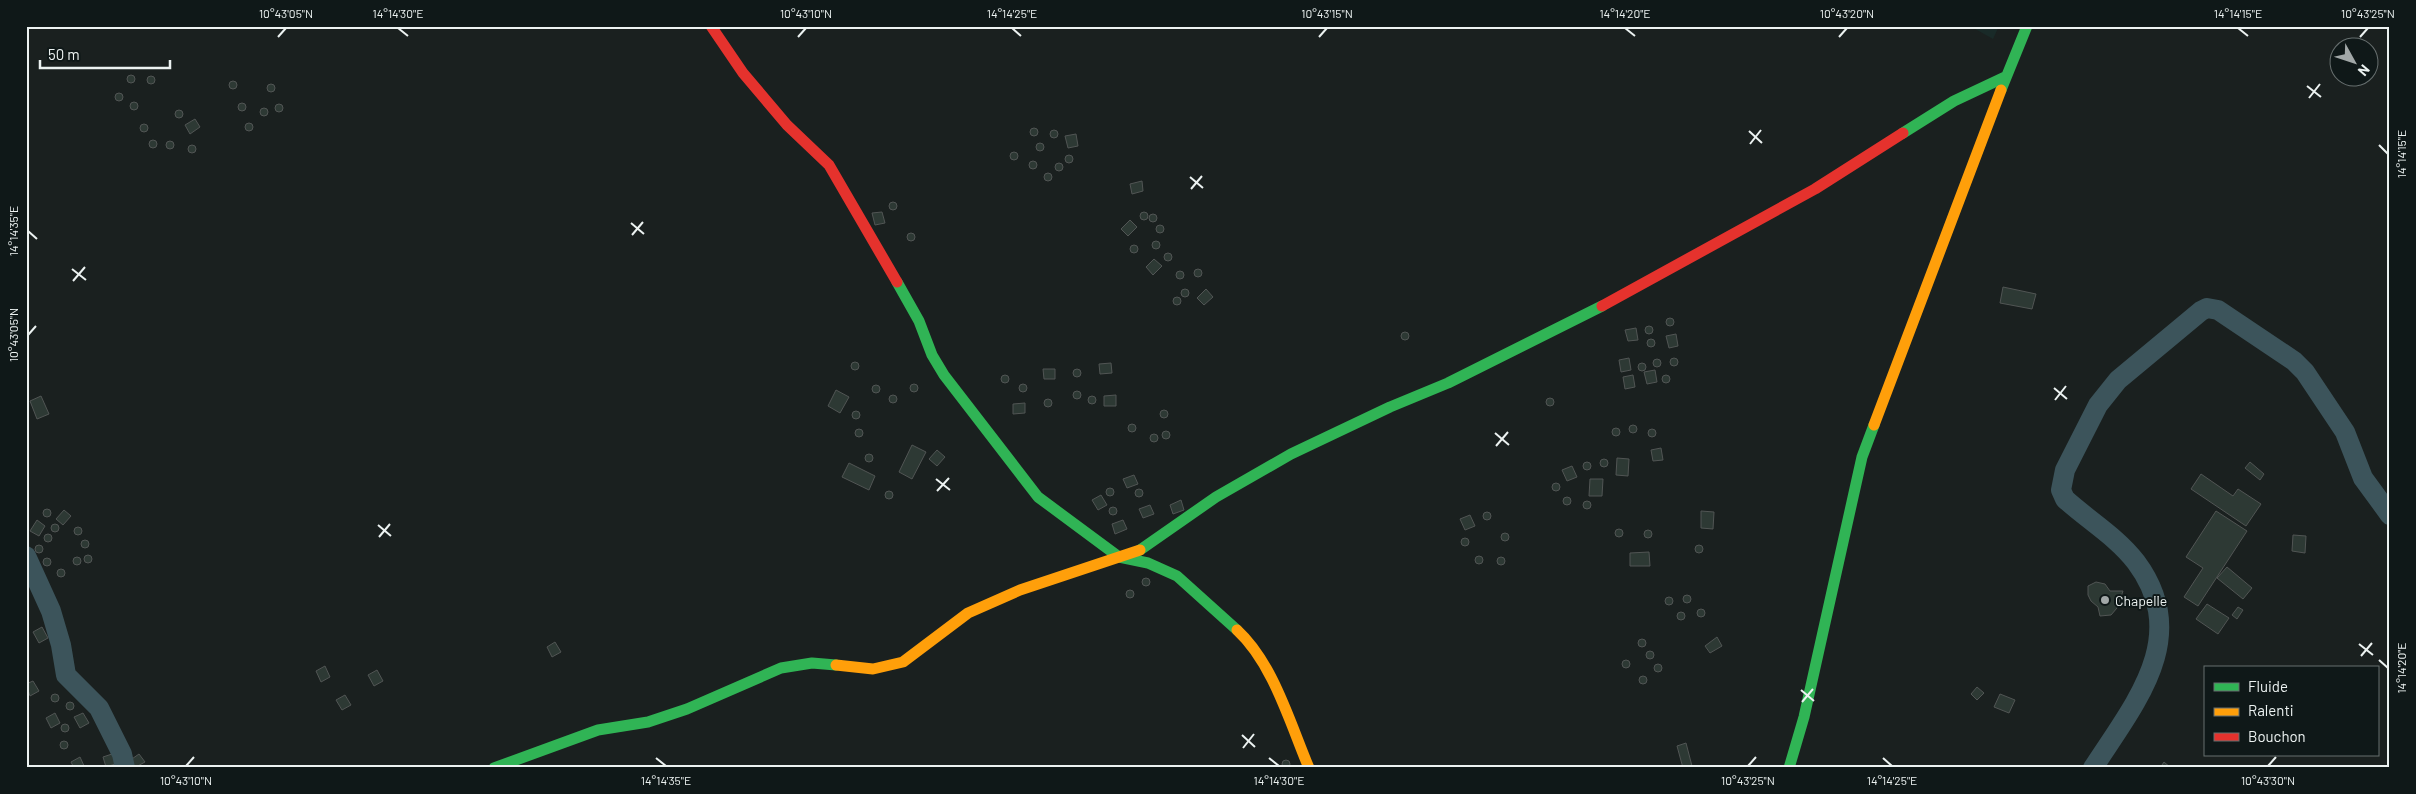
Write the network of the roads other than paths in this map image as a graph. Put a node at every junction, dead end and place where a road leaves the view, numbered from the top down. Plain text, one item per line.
1 (711, 26) edge
2 (2027, 26) edge
3 (2005, 77) junction
4 (2390, 515) edge
5 (26, 556) edge
6 (1119, 557) junction
7 (125, 768) edge
8 (494, 768) edge
9 (1309, 768) edge
10 (1789, 768) edge
11 (2093, 768) edge

1 - 6 street
2 - 3 street
3 - 6 street
3 - 10 street
4 - 11 street
5 - 7 street
6 - 8 street
6 - 9 street

